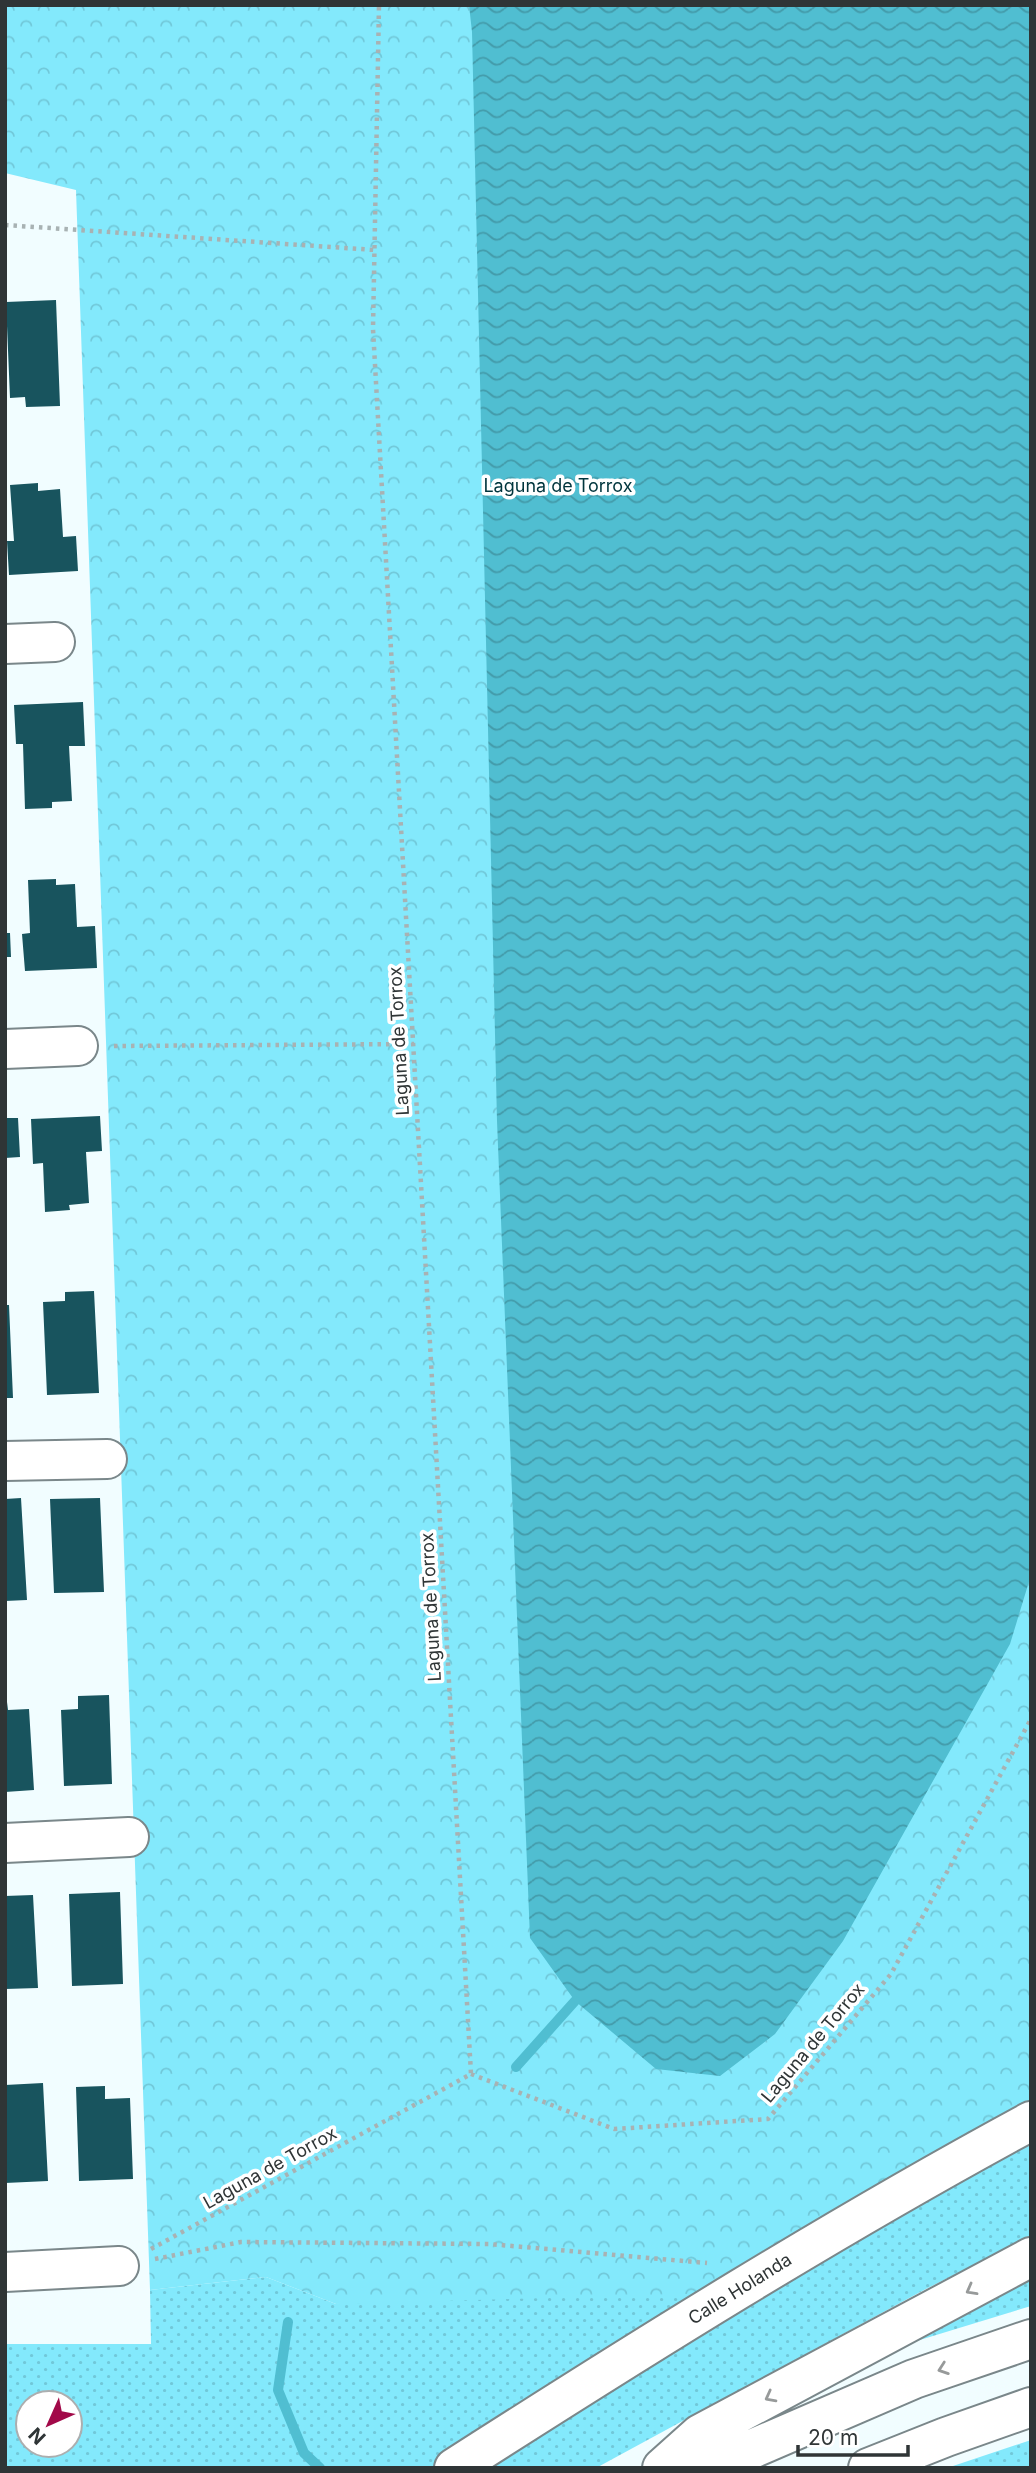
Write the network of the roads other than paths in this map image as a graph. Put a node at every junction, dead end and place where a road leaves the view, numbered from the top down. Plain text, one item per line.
1 (55, 642) dead end
2 (5, 644) edge
3 (78, 1046) road end
4 (5, 1049) edge
5 (107, 1459) dead end
6 (5, 1461) edge
7 (130, 1837) dead end
8 (5, 1843) edge
9 (1031, 2121) edge
10 (1031, 2257) edge
11 (119, 2266) road end
12 (5, 2272) edge
13 (1031, 2339) edge
14 (1031, 2407) edge
15 (454, 2468) edge
16 (662, 2468) edge
17 (708, 2468) edge
18 (868, 2468) edge

1 - 2 main road
3 - 4 main road
5 - 6 main road
7 - 8 main road
9 - 15 main road, Calle Holanda
10 -> 16 main road
11 - 12 main road
13 -> 17 main road
14 - 18 main road

